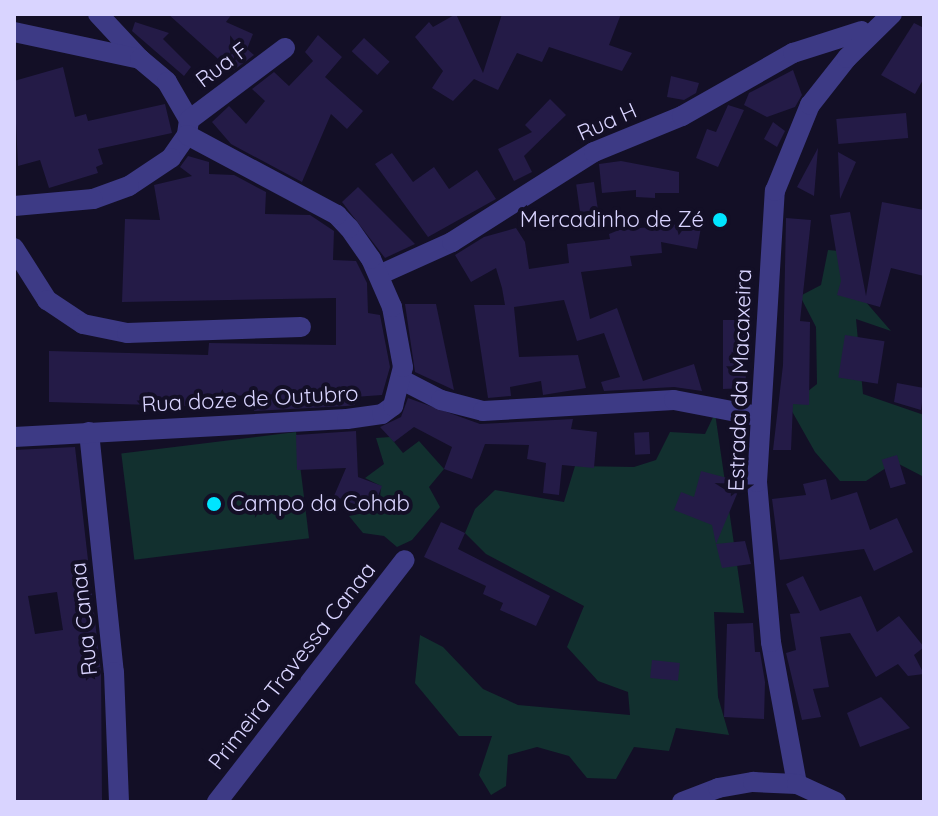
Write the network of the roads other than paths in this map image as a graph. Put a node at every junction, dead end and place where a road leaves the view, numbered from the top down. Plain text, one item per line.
1 (98, 14) edge
2 (845, 14) edge
3 (892, 14) edge
4 (14, 32) edge
5 (866, 33) junction
6 (285, 48) dead end
7 (140, 59) junction
8 (188, 128) junction
9 (14, 206) edge
10 (14, 248) edge
11 (379, 275) junction
12 (301, 327) dead end
13 (402, 380) junction
14 (758, 416) junction
15 (89, 432) junction
16 (14, 437) edge
17 (405, 560) dead end
18 (797, 784) junction
19 (226, 799) edge
20 (119, 802) edge
21 (682, 802) edge
22 (836, 802) edge

1 - 7 street
2 - 5 street
3 - 5 street, Estrada da Macaxeira
4 - 7 street
5 - 11 street, Rua H
5 - 14 street, Estrada da Macaxeira
6 - 8 street, Rua F
7 - 8 street
8 - 9 street, Rua F
8 - 11 street
10 - 12 street
11 - 13 street
13 - 14 street
13 - 15 street, Rua doze de Outubro
14 - 18 street, Estrada da Macaxeira
15 - 16 street, Rua doze de Outubro
15 - 20 street, Rua Canaa
17 - 19 street, Primeira Travessa Canaa
18 - 21 street
18 - 22 street

